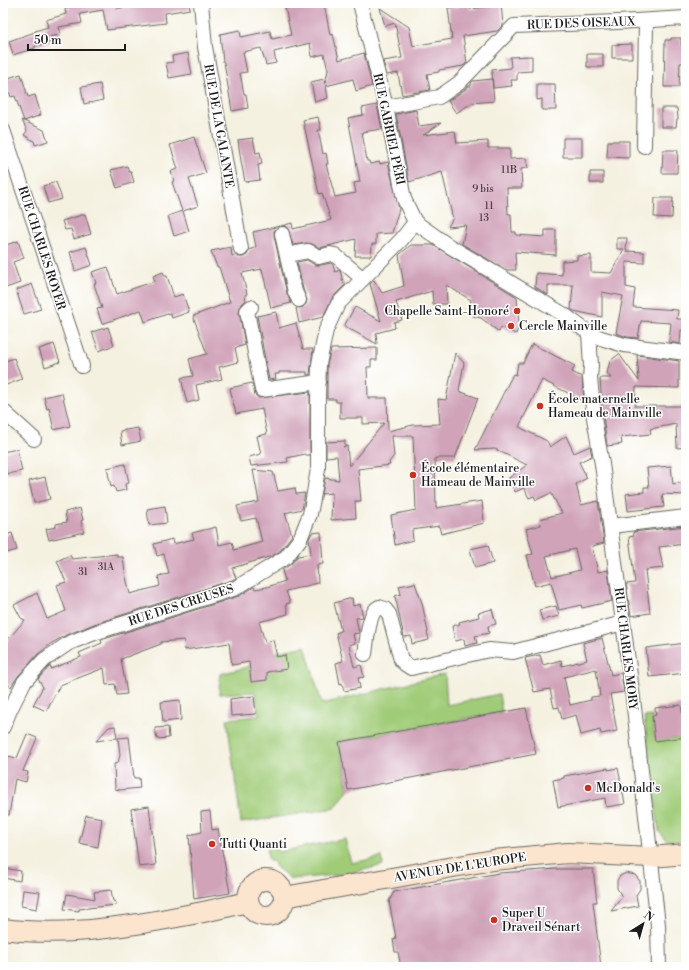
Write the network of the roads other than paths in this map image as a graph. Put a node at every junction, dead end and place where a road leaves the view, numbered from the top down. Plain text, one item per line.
1 (201, 3) edge
2 (360, 3) edge
3 (686, 18) edge
4 (646, 21) junction
5 (386, 107) junction
6 (3, 130) edge
7 (644, 146) dead end
8 (415, 222) junction
9 (282, 234) dead end
10 (241, 249) dead end
11 (287, 255) junction
12 (362, 279) junction
13 (299, 300) dead end
14 (251, 307) dead end
15 (589, 333) junction
16 (686, 353) edge
17 (82, 366) dead end
18 (319, 382) junction
19 (3, 411) edge
20 (34, 440) dead end
21 (686, 516) edge
22 (611, 526) junction
23 (623, 623) junction
24 (365, 654) dead end
25 (3, 728) edge
26 (686, 854) edge
27 (651, 857) junction
28 (284, 897) junction
29 (248, 902) junction
30 (3, 929) edge
31 (659, 967) edge

1 - 10 street, RUE DE LA GALANTE
2 - 5 street, RUE GABRIEL PÉRI
3 - 4 street, RUE DES OISEAUX
4 - 5 street, RUE DES OISEAUX
4 - 7 street
5 - 8 street, RUE GABRIEL PÉRI
6 - 17 street, RUE CHARLES ROYER
8 - 12 street, RUE DES CREUSES
8 - 15 street, RUE GABRIEL PÉRI
9 - 11 street
11 - 12 street
11 - 13 street
12 - 18 street, RUE DES CREUSES
14 - 18 street
15 - 16 street, RUE GABRIEL PÉRI
15 - 22 street, RUE CHARLES MORY
18 - 25 street, RUE DES CREUSES
19 - 20 street
21 - 22 street
22 - 23 street, RUE CHARLES MORY
23 - 24 street
23 - 27 street, RUE CHARLES MORY
26 - 27 main road, AVENUE DE L'EUROPE
27 - 28 main road, AVENUE DE L'EUROPE
27 - 31 street, RUE CHARLES MORY
28 - 29 main road
28 - 29 main road
29 - 30 main road

